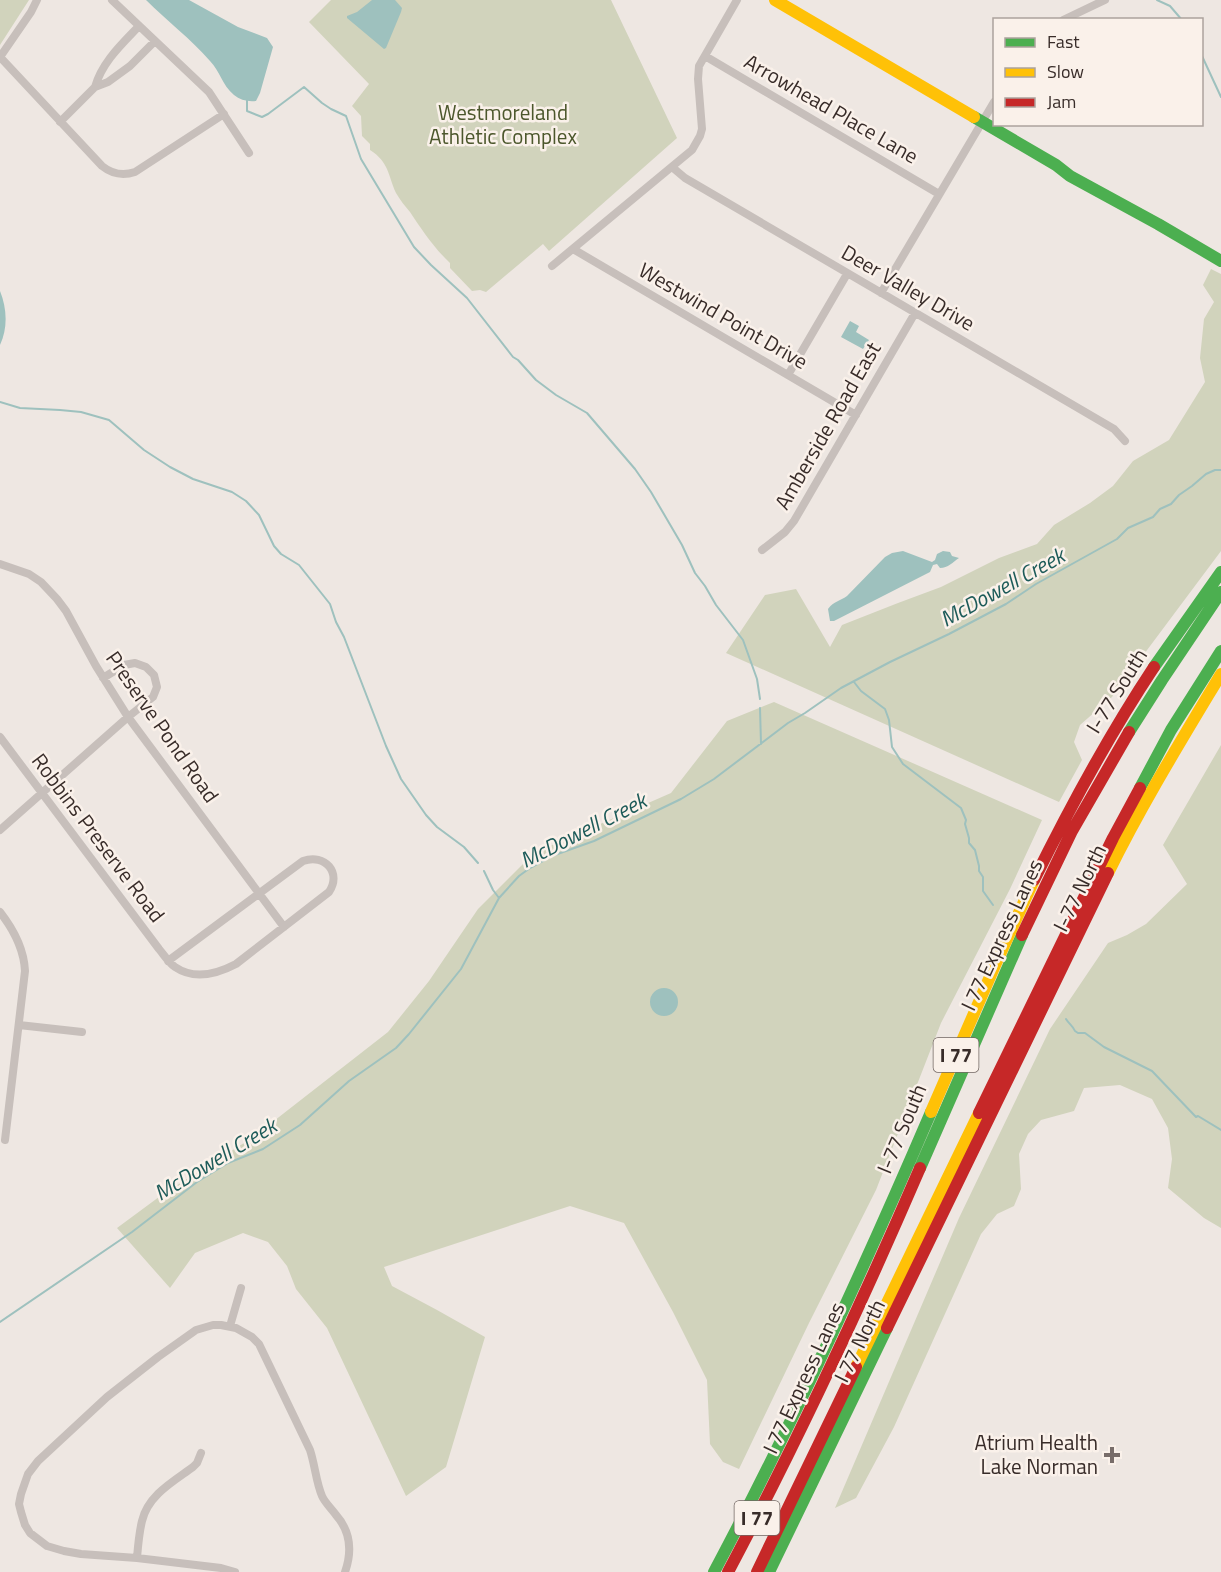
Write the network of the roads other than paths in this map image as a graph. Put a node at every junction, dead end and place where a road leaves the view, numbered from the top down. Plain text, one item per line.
1 (37, 0) edge
2 (112, 0) edge
3 (737, 0) edge
4 (775, 0) edge
5 (1105, 0) edge
6 (1067, 18) edge
7 (139, 26) junction
8 (155, 41) junction
9 (705, 56) junction
10 (0, 57) edge
11 (95, 87) junction
12 (993, 104) edge
13 (224, 114) junction
14 (983, 121) junction
15 (60, 122) junction
16 (249, 153) dead end
17 (672, 167) junction
18 (939, 194) junction
19 (573, 249) junction
20 (1221, 261) edge
21 (552, 266) dead end
22 (847, 274) junction
23 (882, 294) junction
24 (915, 313) junction
25 (788, 375) junction
26 (856, 415) junction
27 (1125, 441) dead end
28 (762, 550) dead end
29 (0, 564) edge
30 (1221, 572) edge
31 (1221, 592) edge
32 (1221, 651) edge
33 (1221, 674) edge
34 (103, 678) junction
35 (128, 717) junction
36 (0, 737) edge
37 (42, 792) junction
38 (0, 830) edge
39 (259, 893) junction
40 (0, 912) edge
41 (284, 927) junction
42 (168, 961) junction
43 (19, 1025) junction
44 (82, 1032) dead end
45 (1010, 1048) junction
46 (985, 1127) junction
47 (5, 1140) dead end
48 (241, 1288) dead end
49 (230, 1326) junction
50 (201, 1453) dead end
51 (785, 1464) junction
52 (723, 1555) junction
53 (137, 1558) junction
54 (235, 1572) edge
55 (345, 1572) edge
56 (714, 1572) edge
57 (728, 1572) edge
58 (757, 1572) edge
59 (769, 1572) edge

1 - 10 street
2 - 7 street
3 - 9 street
4 - 14 main road
5 - 6 street
7 - 8 street
7 - 11 street
8 - 11 street
8 - 13 street
9 - 17 street
9 - 18 street, Arrowhead Place Lane
10 - 15 street
11 - 15 street
12 - 14 street
13 - 15 street
13 - 16 street
14 - 18 street
14 - 20 main road
17 - 19 street
17 - 22 street, Deer Valley Drive
18 - 23 street
19 - 21 street
19 - 25 street, Westwind Point Drive
22 - 23 street, Deer Valley Drive
22 - 25 street
23 - 24 street, Deer Valley Drive
24 - 26 street, Amberside Road East
24 - 27 street, Deer Valley Drive
25 - 26 street, Westwind Point Drive
26 - 28 street, Amberside Road East
29 - 34 street, Preserve Pond Road
30 - 52 main road, I-77 South / I 77
31 - 51 main road, I 77 Express Lanes / I 77
32 - 45 main road, I 77 Express Lanes / I 77
33 - 46 main road, I-77 North / I 77
34 - 35 street, Preserve Pond Road
34 - 35 street
35 - 37 street
35 - 39 street, Preserve Pond Road
36 - 37 street, Robbins Preserve Road
37 - 38 street
37 - 42 street, Robbins Preserve Road
39 - 41 street, Preserve Pond Road
39 - 41 street, Robbins Preserve Road
39 - 42 street, Robbins Preserve Road
40 - 43 street
41 - 42 street, Robbins Preserve Road
43 - 44 street
43 - 47 street
45 - 46 main road
45 - 58 main road, I 77 Express Lanes / I 77
46 - 59 main road, I 77 North / I 77
48 - 49 street
49 - 53 street
49 - 55 street
50 - 53 street
51 - 52 main road
51 - 57 main road, I 77 Express Lanes / I 77
52 - 56 main road, I 77
53 - 54 street

